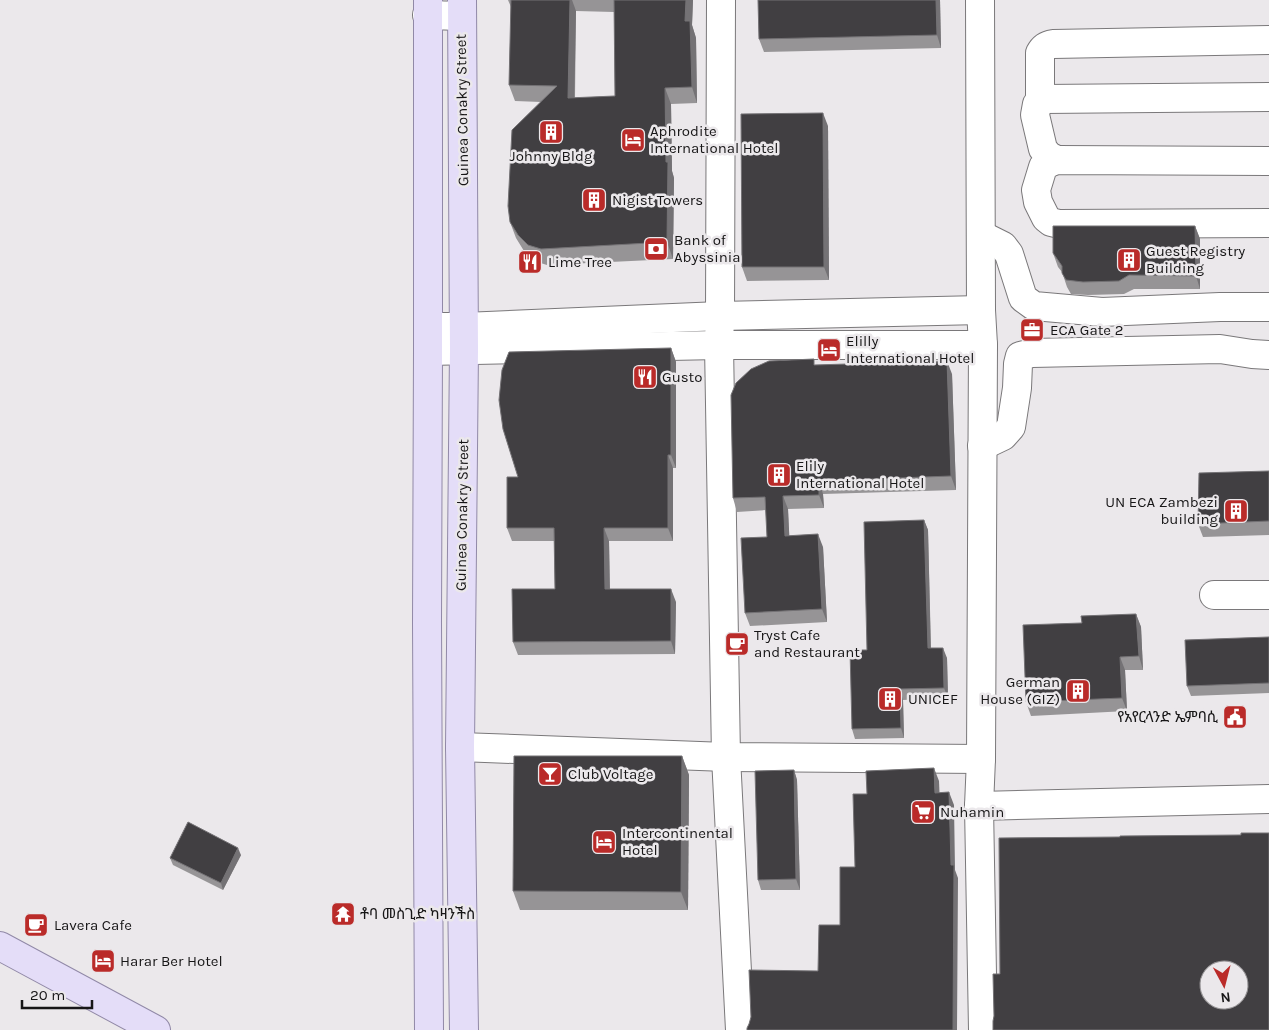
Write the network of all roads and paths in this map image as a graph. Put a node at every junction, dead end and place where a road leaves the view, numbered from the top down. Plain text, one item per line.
1 (721, 0) edge
2 (980, 0) edge
3 (427, 8) edge
4 (462, 8) edge
5 (1269, 40) edge
6 (1269, 97) edge
7 (1042, 98) junction
8 (1057, 160) junction
9 (1269, 161) edge
10 (1269, 223) edge
11 (981, 235) junction
12 (1220, 307) junction
13 (1269, 307) edge
14 (981, 310) junction
15 (720, 316) junction
16 (428, 339) junction
17 (464, 339) junction
18 (719, 345) junction
19 (983, 345) junction
20 (1220, 349) junction
21 (1269, 355) edge
22 (982, 446) junction
23 (1214, 595) dead end
24 (1269, 595) edge
25 (461, 622) junction
26 (427, 623) junction
27 (460, 747) junction
28 (726, 757) junction
29 (981, 759) junction
30 (1269, 800) edge
31 (979, 806) junction
32 (0, 947) edge
33 (156, 1030) edge
34 (429, 1030) edge
35 (464, 1030) edge
36 (740, 1030) edge
37 (983, 1030) edge

1 - 15 street
2 - 11 street
3 - 4 street
3 - 16 main road
4 - 17 main road, Guinea Conakry Street
5 - 7 street
6 - 7 street
7 - 8 street
8 - 9 street
8 - 10 street
11 - 12 street
11 - 14 street
12 - 13 street
12 - 20 street
14 - 15 street
14 - 19 street
15 - 17 street
15 - 18 street
16 - 17 street
16 - 26 main road
17 - 18 street
17 - 25 main road, Guinea Conakry Street
18 - 19 street
18 - 28 street
19 - 22 street
20 - 21 street
20 - 22 street
22 - 29 street
23 - 24 street
25 - 26 main road
25 - 27 main road, Guinea Conakry Street
26 - 34 main road
27 - 28 street
27 - 35 main road, Guinea Conakry Street
28 - 29 street
28 - 36 street
29 - 31 street
30 - 31 street
31 - 37 street
32 - 33 main road

